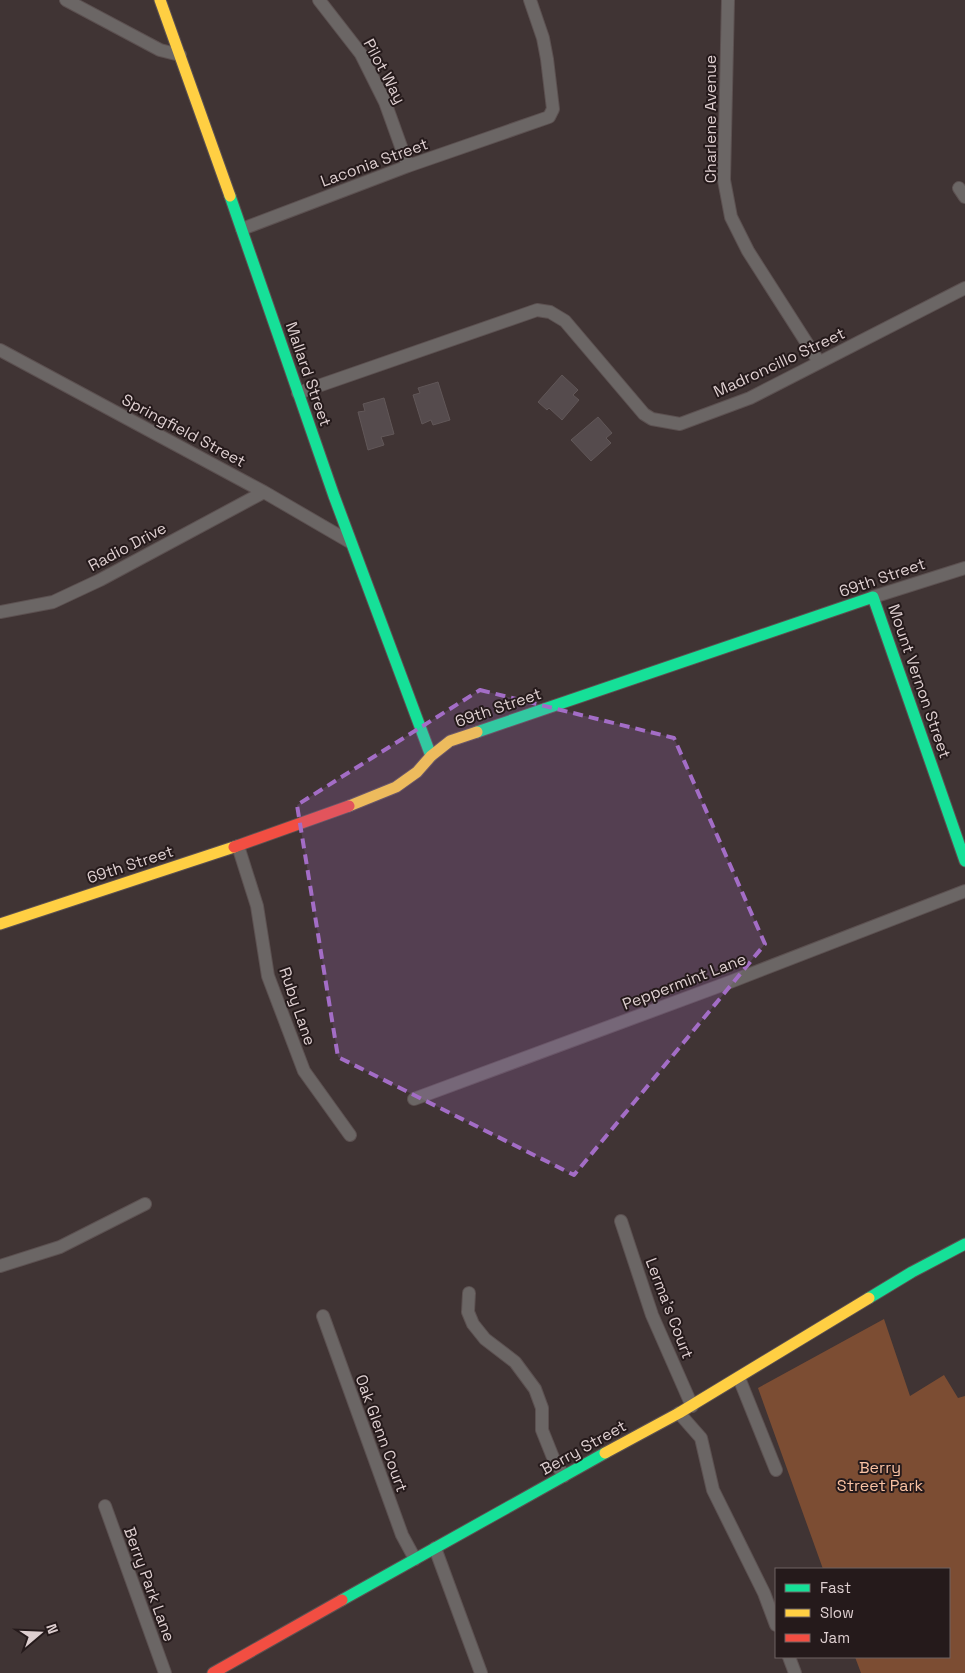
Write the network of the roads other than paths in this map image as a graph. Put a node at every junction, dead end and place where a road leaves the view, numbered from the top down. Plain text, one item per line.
1 (66, 0) edge
2 (160, 0) edge
3 (319, 0) edge
4 (530, 0) edge
5 (728, 0) edge
6 (180, 55) junction
7 (408, 166) junction
8 (242, 229) junction
9 (965, 288) edge
10 (0, 350) edge
11 (820, 362) junction
12 (298, 393) junction
13 (264, 492) junction
14 (350, 542) junction
15 (965, 568) edge
16 (874, 597) junction
17 (0, 612) edge
18 (432, 756) junction
19 (238, 846) junction
20 (965, 861) edge
21 (965, 891) edge
22 (0, 924) edge
23 (414, 1099) dead end
24 (350, 1135) dead end
25 (145, 1204) dead end
26 (621, 1221) dead end
27 (965, 1244) edge
28 (0, 1266) edge
29 (469, 1293) dead end
30 (323, 1316) dead end
31 (739, 1378) junction
32 (692, 1406) junction
33 (679, 1414) junction
34 (776, 1470) dead end
35 (564, 1476) junction
36 (105, 1506) dead end
37 (435, 1548) junction
38 (415, 1559) junction
39 (775, 1622) edge
40 (789, 1658) edge
41 (165, 1673) edge
42 (213, 1673) edge
43 (481, 1673) edge
44 (795, 1673) edge

1 - 6 street
2 - 6 street, Mallard Street
3 - 7 street, Pilot Way
4 - 7 street, Laconia Street
5 - 11 street, Charlene Avenue
6 - 8 street, Mallard Street
7 - 8 street, Laconia Street
8 - 12 street, Mallard Street
9 - 11 street, Madroncillo Street
10 - 13 street, Springfield Street
11 - 12 street, Madroncillo Street
12 - 14 street, Mallard Street
13 - 14 street, Springfield Street
13 - 17 street, Radio Drive
14 - 18 street, Mallard Street
15 - 16 street, 69th Street
16 - 18 street, 69th Street
16 - 20 street, Mount Vernon Street
18 - 19 street, 69th Street
19 - 22 street, 69th Street
19 - 24 street, Ruby Lane
21 - 23 street, Peppermint Lane
25 - 28 street
26 - 32 street, Lerma's Court
27 - 31 street, Berry Street
29 - 35 street
30 - 38 street, Oak Glenn Court
31 - 32 street, Berry Street
31 - 34 street
32 - 33 street, Berry Street
33 - 35 street, Berry Street
33 - 39 street
35 - 37 street, Berry Street
36 - 41 street, Berry Park Lane
37 - 38 street, Berry Street
37 - 43 street
38 - 42 street, Berry Street
40 - 44 street

